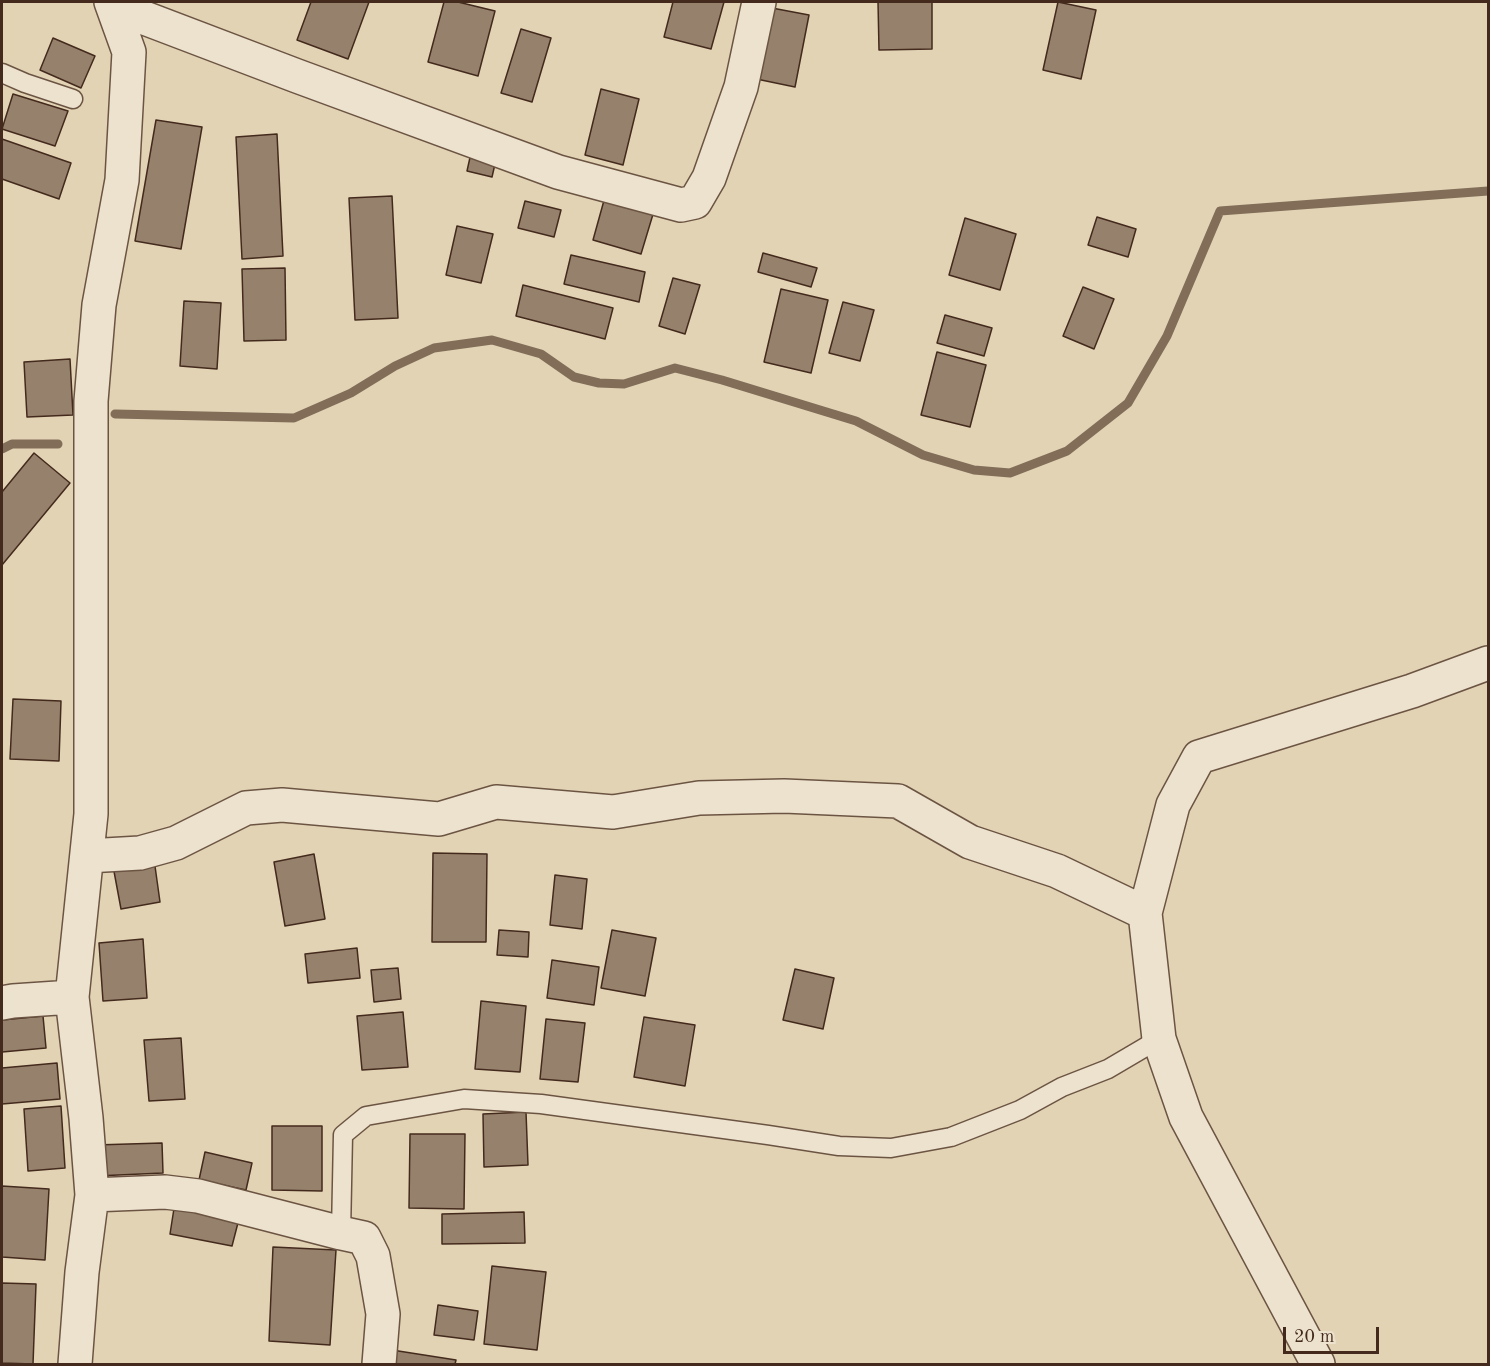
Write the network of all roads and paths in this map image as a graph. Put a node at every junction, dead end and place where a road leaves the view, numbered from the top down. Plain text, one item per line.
1 (759, 2) edge
2 (112, 4) edge
3 (2, 72) edge
4 (73, 99) dead end
5 (1488, 663) edge
6 (87, 856) junction
7 (1145, 913) junction
8 (72, 997) junction
9 (2, 1003) edge
10 (1159, 1039) junction
11 (92, 1195) junction
12 (341, 1233) junction
13 (75, 1365) edge
14 (379, 1365) edge
15 (1318, 1365) edge

1 - 2 street
2 - 6 street
3 - 4 lane
5 - 7 street
6 - 7 street
6 - 8 street
7 - 10 street
8 - 9 street
8 - 11 street
10 - 12 lane
10 - 15 street
11 - 12 street
11 - 13 street
12 - 14 street

